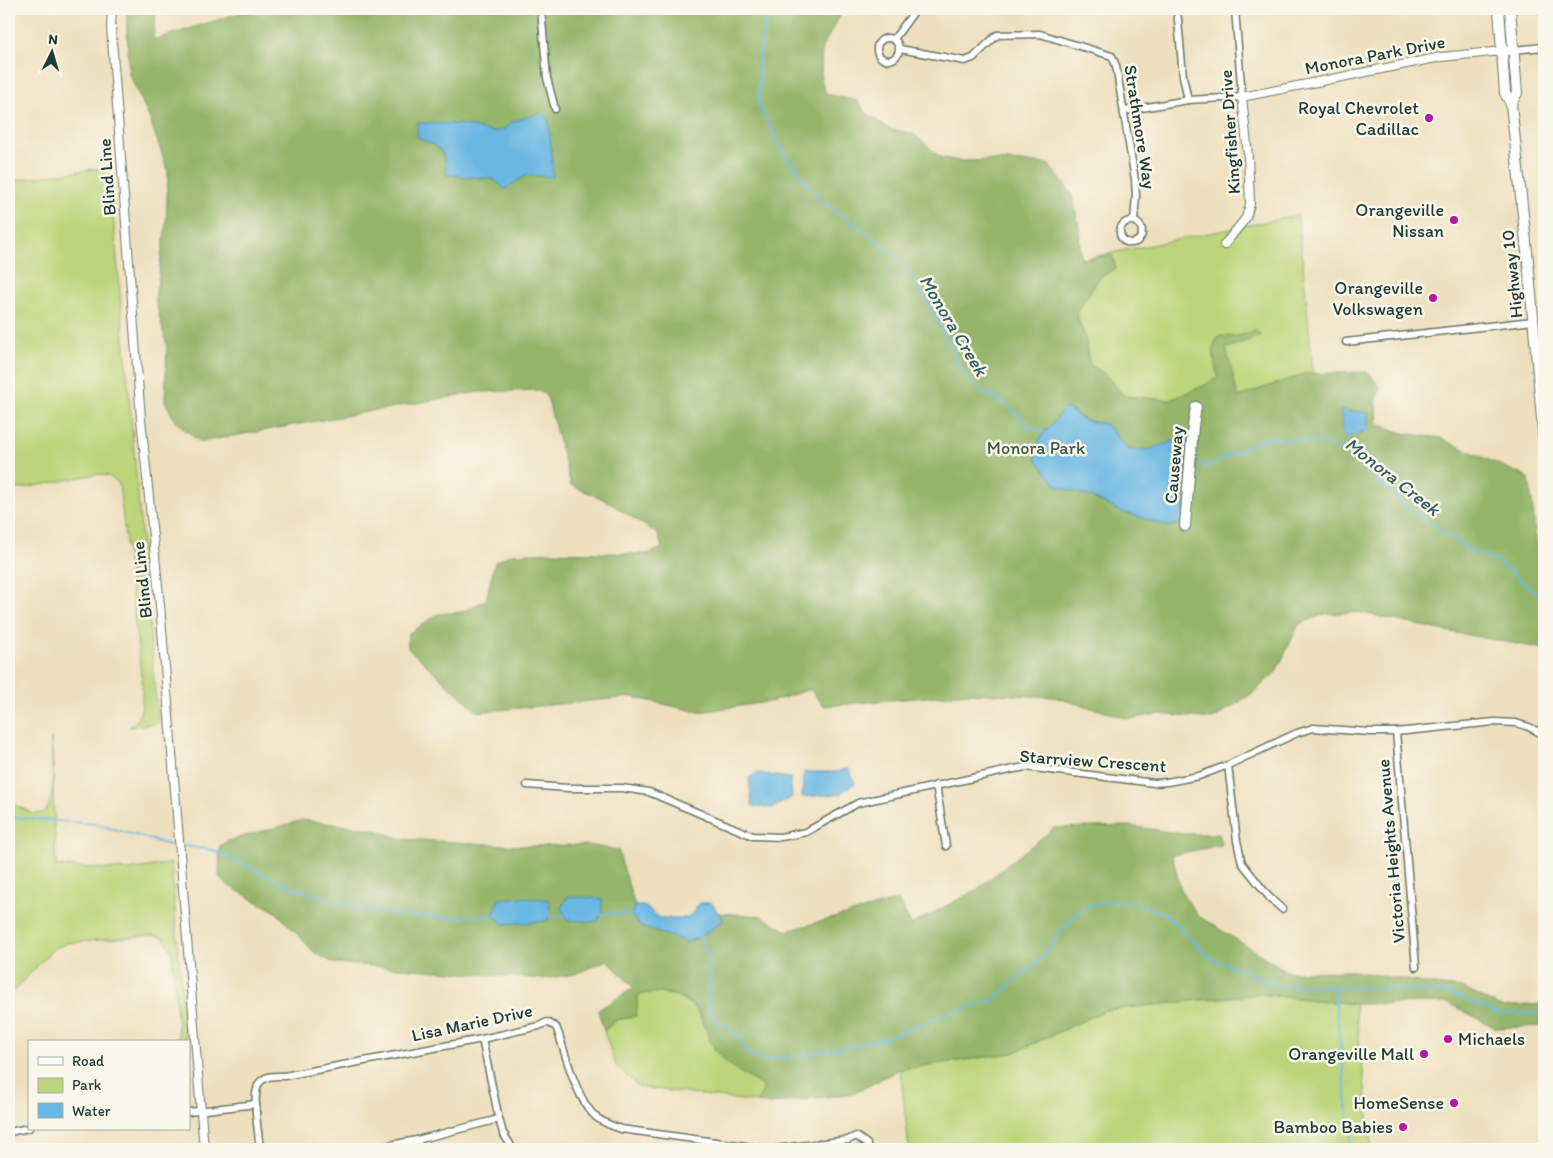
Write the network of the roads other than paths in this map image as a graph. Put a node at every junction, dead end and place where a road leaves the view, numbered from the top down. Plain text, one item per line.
1 (112, 9) edge
2 (541, 9) edge
3 (916, 9) edge
4 (1177, 9) edge
5 (1235, 9) edge
6 (1500, 9) edge
7 (1510, 9) edge
8 (894, 39) junction
9 (1544, 47) edge
10 (900, 49) junction
11 (1502, 50) junction
12 (1513, 50) junction
13 (1242, 96) junction
14 (1188, 100) junction
15 (1511, 104) junction
16 (555, 109) dead end
17 (1124, 111) junction
18 (1134, 221) dead end
19 (1224, 245) dead end
20 (1533, 321) junction
21 (1346, 342) dead end
22 (1196, 407) dead end
23 (1544, 441) edge
24 (1186, 526) dead end
25 (1396, 732) junction
26 (1544, 735) edge
27 (1228, 765) junction
28 (936, 785) junction
29 (527, 786) dead end
30 (946, 846) dead end
31 (1282, 909) dead end
32 (1416, 967) dead end
33 (482, 1039) junction
34 (256, 1104) junction
35 (201, 1110) junction
36 (190, 1112) edge
37 (499, 1119) junction
38 (28, 1128) edge
39 (9, 1132) edge
40 (418, 1140) junction
41 (725, 1146) edge
42 (204, 1149) edge
43 (260, 1149) edge
44 (370, 1149) edge
45 (420, 1149) edge
46 (513, 1149) edge
47 (767, 1149) edge
48 (775, 1149) edge
49 (867, 1149) edge

1 - 35 street, Blind Line
2 - 16 street
3 - 8 street
4 - 14 street
5 - 13 street, Kingfisher Drive
6 - 11 highway, Highway 10
7 - 12 highway, Highway 10
8 - 10 street
8 - 10 street
9 - 12 street
10 - 17 street, Strathmore Way
11 - 12 street, Monora Park Drive
11 - 13 street, Monora Park Drive
11 - 15 highway, Highway 10
12 - 15 highway, Highway 10
13 - 14 street
13 - 19 street, Kingfisher Drive
14 - 17 street
15 - 20 highway, Highway 10
17 - 18 street, Strathmore Way
20 - 21 street
20 - 23 highway, Highway 10
22 - 24 highway, Causeway
25 - 26 street, Starrview Crescent
25 - 27 street, Starrview Crescent
25 - 32 street, Victoria Heights Avenue
27 - 28 street, Starrview Crescent
27 - 31 street
28 - 29 street, Starrview Crescent
28 - 30 street
33 - 34 street, Lisa Marie Drive
33 - 37 street
33 - 41 street, Lisa Marie Drive
34 - 35 street
34 - 43 street
35 - 36 street
35 - 42 street, Blind Line
37 - 40 street
37 - 46 street
38 - 39 street
40 - 44 street
40 - 45 street
41 - 47 street, Lisa Marie Drive
48 - 49 street

